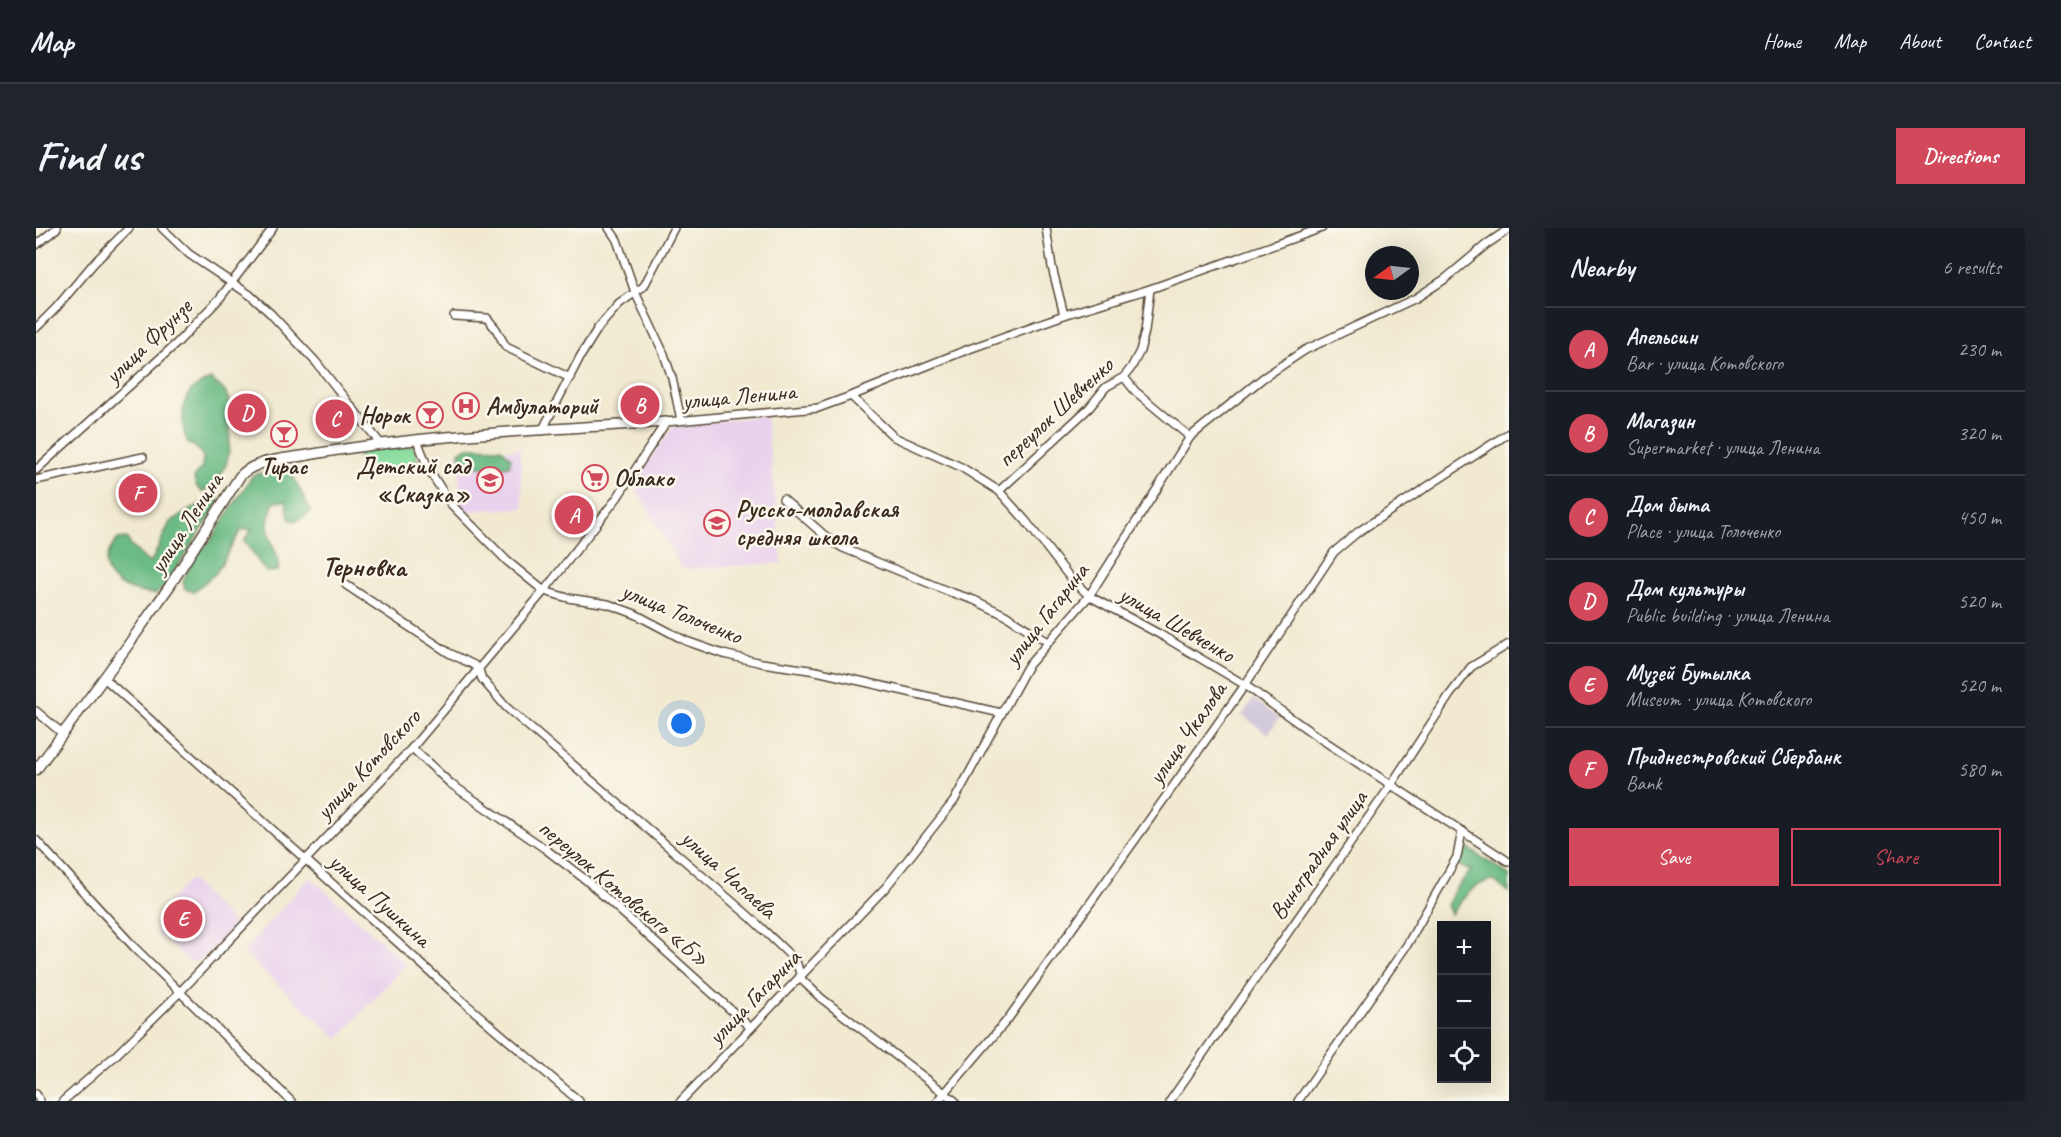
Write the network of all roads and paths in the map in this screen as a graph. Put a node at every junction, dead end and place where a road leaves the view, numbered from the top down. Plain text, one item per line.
1 (129, 228) edge
2 (162, 228) edge
3 (273, 228) edge
4 (609, 228) edge
5 (674, 228) edge
6 (1046, 228) edge
7 (1322, 228) edge
8 (56, 229) edge
9 (1509, 229) edge
10 (36, 245) edge
11 (232, 283) junction
12 (1150, 289) junction
13 (635, 292) junction
14 (1064, 315) junction
15 (454, 316) dead end
16 (36, 328) edge
17 (1124, 377) junction
18 (570, 378) junction
19 (851, 396) junction
20 (681, 420) junction
21 (666, 422) junction
22 (542, 431) junction
23 (1509, 434) edge
24 (1190, 437) junction
25 (417, 440) junction
26 (380, 443) junction
27 (143, 457) dead end
28 (36, 470) edge
29 (36, 480) edge
30 (999, 491) junction
31 (783, 499) dead end
32 (345, 585) dead end
33 (544, 591) junction
34 (1089, 596) junction
35 (1048, 642) junction
36 (1509, 644) edge
37 (479, 670) junction
38 (104, 678) junction
39 (1245, 685) junction
40 (36, 711) edge
41 (1000, 713) junction
42 (63, 734) junction
43 (412, 748) junction
44 (36, 770) edge
45 (1390, 785) junction
46 (1462, 831) junction
47 (36, 840) edge
48 (306, 860) junction
49 (1509, 862) edge
50 (801, 975) junction
51 (179, 993) junction
52 (751, 1028) junction
53 (945, 1093) junction
54 (36, 1094) edge
55 (40, 1101) edge
56 (63, 1101) edge
57 (291, 1101) edge
58 (579, 1101) edge
59 (681, 1101) edge
60 (938, 1101) edge
61 (955, 1101) edge
62 (1170, 1101) edge
63 (1298, 1101) edge

1 - 16 street
2 - 11 street
3 - 11 street, улица Фрунзе
4 - 13 street
5 - 13 street
6 - 14 street
7 - 12 street, улица Ленина
8 - 10 street
9 - 24 street, улица Гагарина
11 - 26 street
11 - 28 street, улица Фрунзе
12 - 14 street, улица Ленина
12 - 17 street, переулок Шевченко
13 - 18 street
13 - 20 street
14 - 19 street, улица Ленина
15 - 18 street
17 - 24 street
17 - 30 street, переулок Шевченко
18 - 22 street
19 - 20 street, улица Ленина
19 - 30 street, улица Шевченко
20 - 21 street, улица Ленина
21 - 22 street, улица Ленина
21 - 33 street, улица Котовского
22 - 25 street, улица Ленина
23 - 39 street, улица Чкалова
24 - 34 street, улица Гагарина
25 - 26 street, улица Ленина
25 - 33 street, улица Толоченко
26 - 38 street, улица Ленина
27 - 29 street
30 - 34 street, улица Шевченко
31 - 35 street
32 - 37 street
33 - 37 street, улица Котовского
33 - 41 street, улица Толоченко
34 - 35 street, улица Гагарина
34 - 39 street, улица Шевченко
35 - 41 street, улица Гагарина
36 - 45 street, Виноградная улица
37 - 43 street, улица Котовского
37 - 50 street, улица Чапаева
38 - 42 street, улица Ленина
38 - 48 street, улица Пушкина
39 - 45 street, улица Шевченко
39 - 53 street, улица Чкалова
40 - 42 street
41 - 50 street, улица Гагарина
42 - 44 street, улица Ленина
43 - 48 street, улица Котовского
43 - 52 street, переулок Котовского «Б»
45 - 46 street, улица Шевченко
45 - 62 street, Виноградная улица
46 - 49 street, улица Шевченко
46 - 63 street
47 - 51 street
48 - 51 street, улица Котовского
48 - 58 street, улица Пушкина
50 - 52 street, улица Гагарина
50 - 53 street, улица Чапаева
51 - 56 street, улица Котовского
51 - 57 street
52 - 59 street, улица Гагарина
53 - 60 street, улица Чкалова
53 - 61 street, улица Чапаева
54 - 55 street

